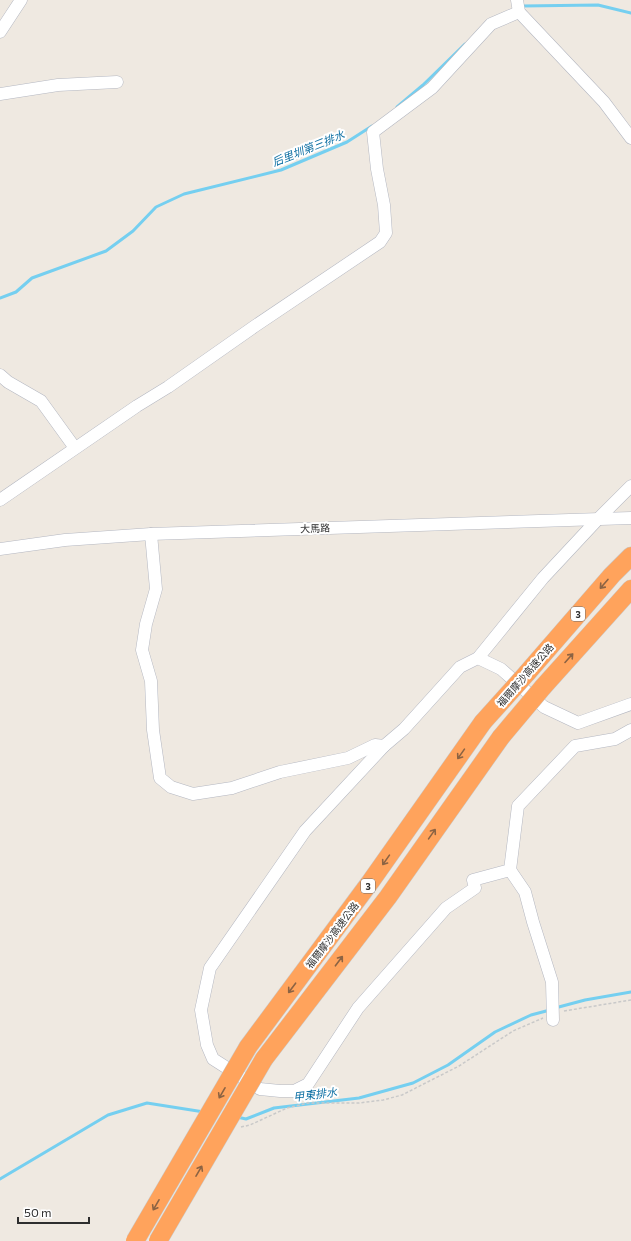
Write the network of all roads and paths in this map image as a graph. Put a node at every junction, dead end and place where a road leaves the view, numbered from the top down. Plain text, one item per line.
1 (21, 0) edge
2 (518, 6) edge
3 (0, 32) edge
4 (117, 82) dead end
5 (0, 94) edge
6 (631, 138) edge
7 (0, 375) edge
8 (75, 448) junction
9 (631, 486) edge
10 (0, 500) edge
11 (599, 518) junction
12 (631, 518) edge
13 (150, 534) junction
14 (0, 549) edge
15 (631, 556) edge
16 (631, 589) edge
17 (478, 658) junction
18 (631, 704) edge
19 (631, 730) edge
20 (384, 746) junction
21 (510, 870) junction
22 (631, 1000) edge
23 (553, 1016) junction
24 (238, 1128) dead end
25 (136, 1241) edge
26 (158, 1241) edge

1 - 3 street
2 - 6 street
2 - 8 street
4 - 5 street
7 - 8 street
8 - 10 street
9 - 11 street
11 - 12 street, 大馬路
11 - 13 street, 大馬路
11 - 17 street
13 - 14 street, 大馬路
13 - 20 street
15 -> 25 highway, 福爾摩沙高速公路 / 3, bridge
26 -> 16 highway, 3, bridge
17 - 18 street
17 - 20 street
19 - 21 street
20 - 21 street
21 - 23 street
22 - 23 path
23 - 24 path

